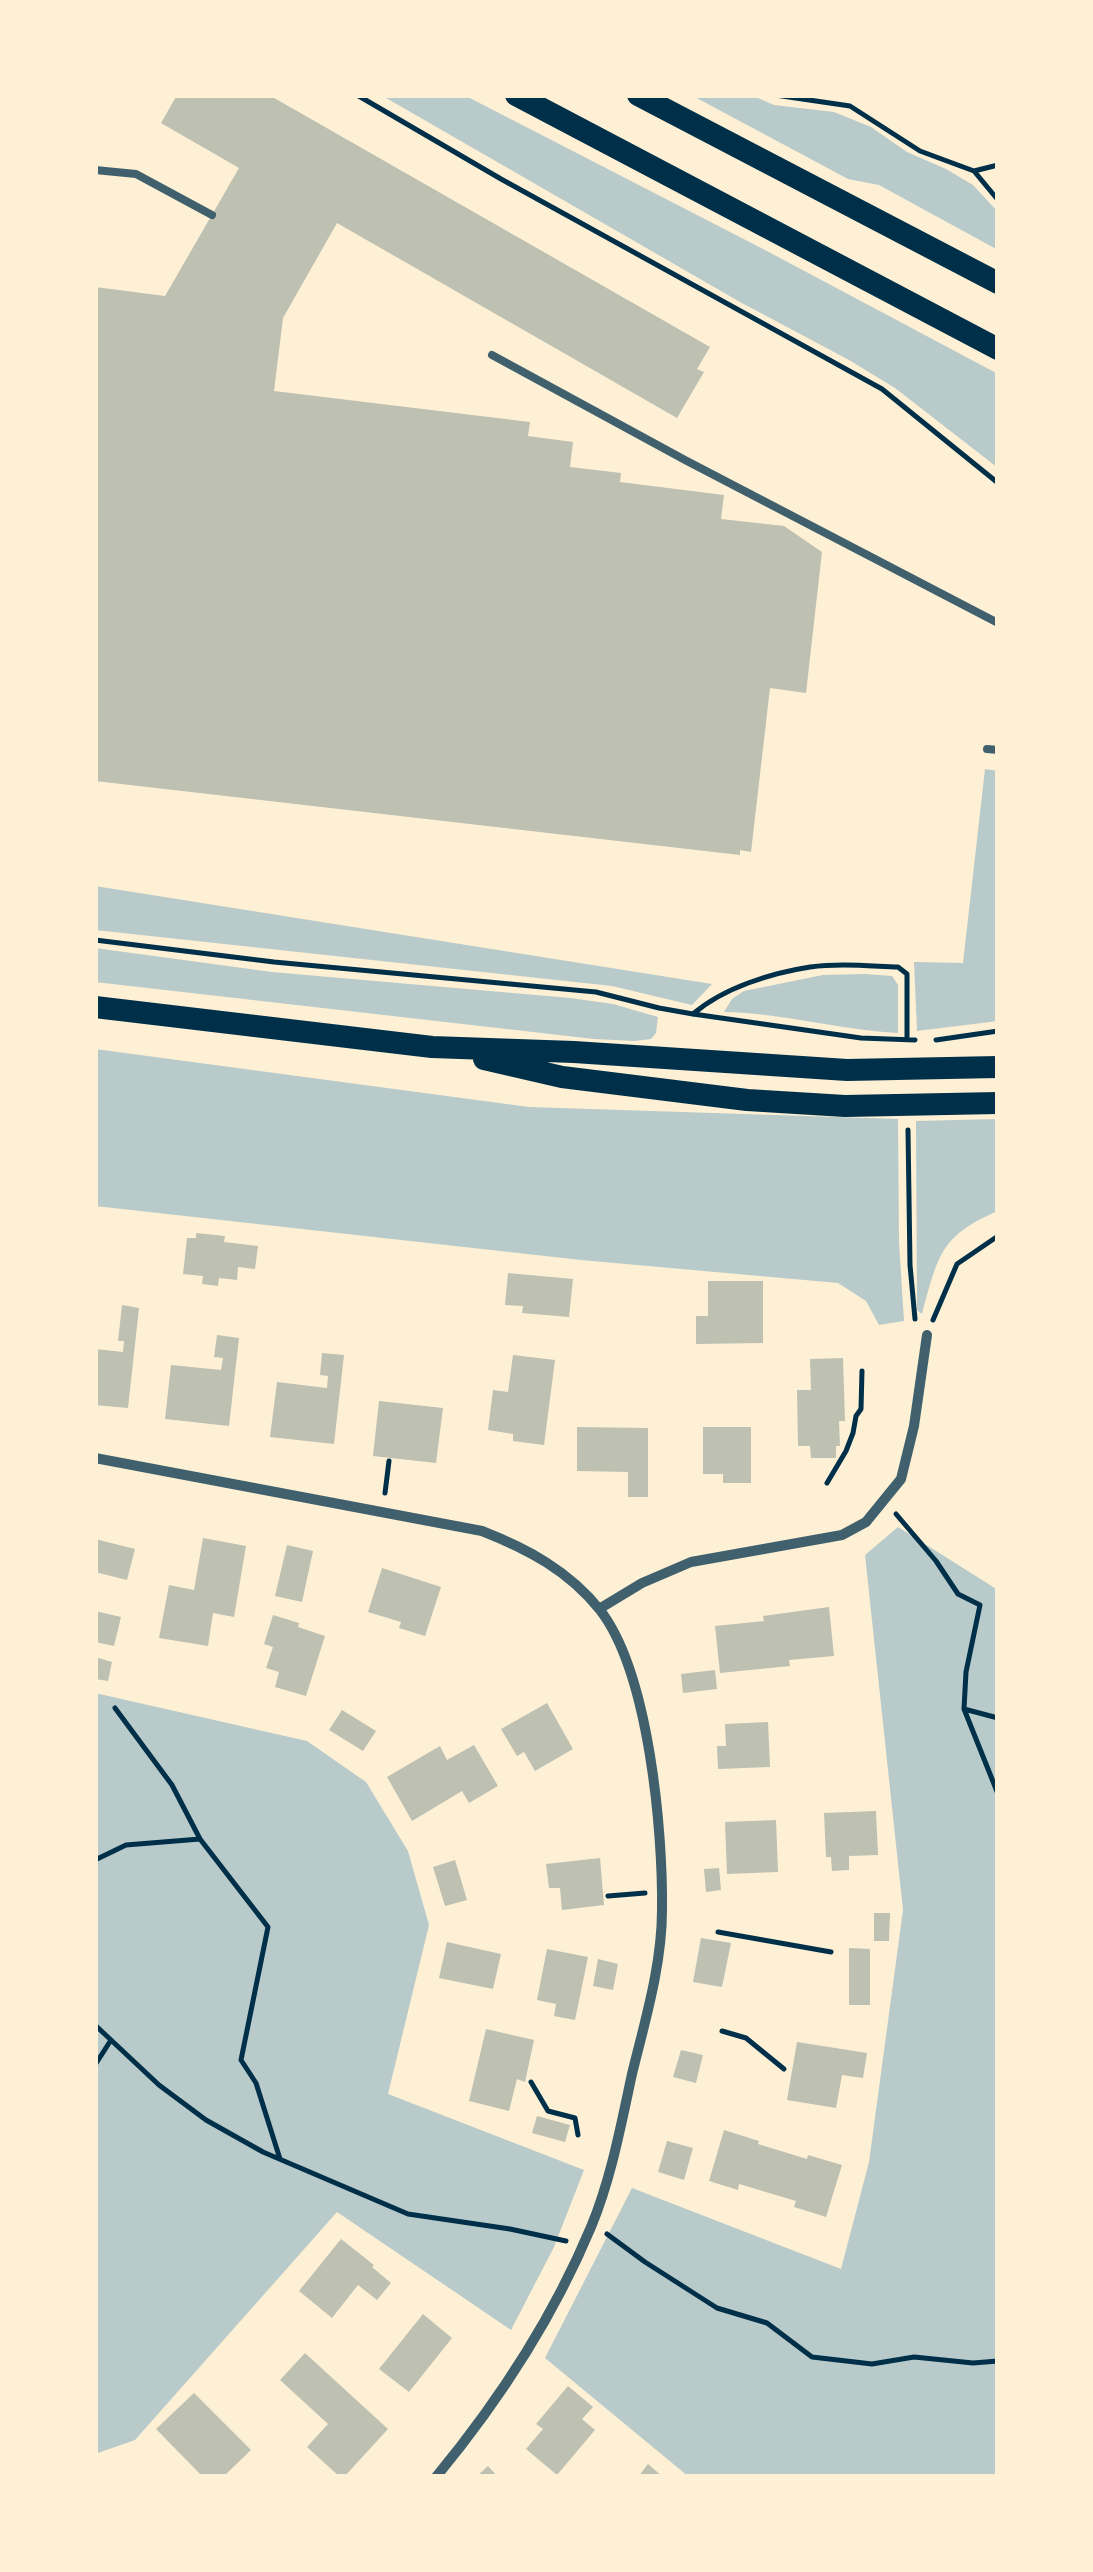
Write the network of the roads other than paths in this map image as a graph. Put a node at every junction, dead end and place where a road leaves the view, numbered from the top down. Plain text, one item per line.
1 (516, 95) edge
2 (638, 95) edge
3 (95, 170) edge
4 (212, 215) dead end
5 (998, 283) edge
6 (998, 349) edge
7 (492, 355) dead end
8 (998, 623) edge
9 (987, 749) dead end
10 (998, 750) edge
11 (95, 1007) edge
12 (432, 1046) junction
13 (998, 1067) edge
14 (998, 1103) edge
15 (928, 1335) road end
16 (95, 1458) edge
17 (599, 1609) junction
18 (436, 2477) edge

1 - 6 main road
2 - 5 main road
3 - 4 lane
7 - 8 lane
9 - 10 lane
11 - 12 main road
12 - 13 main road
12 - 14 main road
15 - 17 street
16 - 17 street
17 - 18 street

